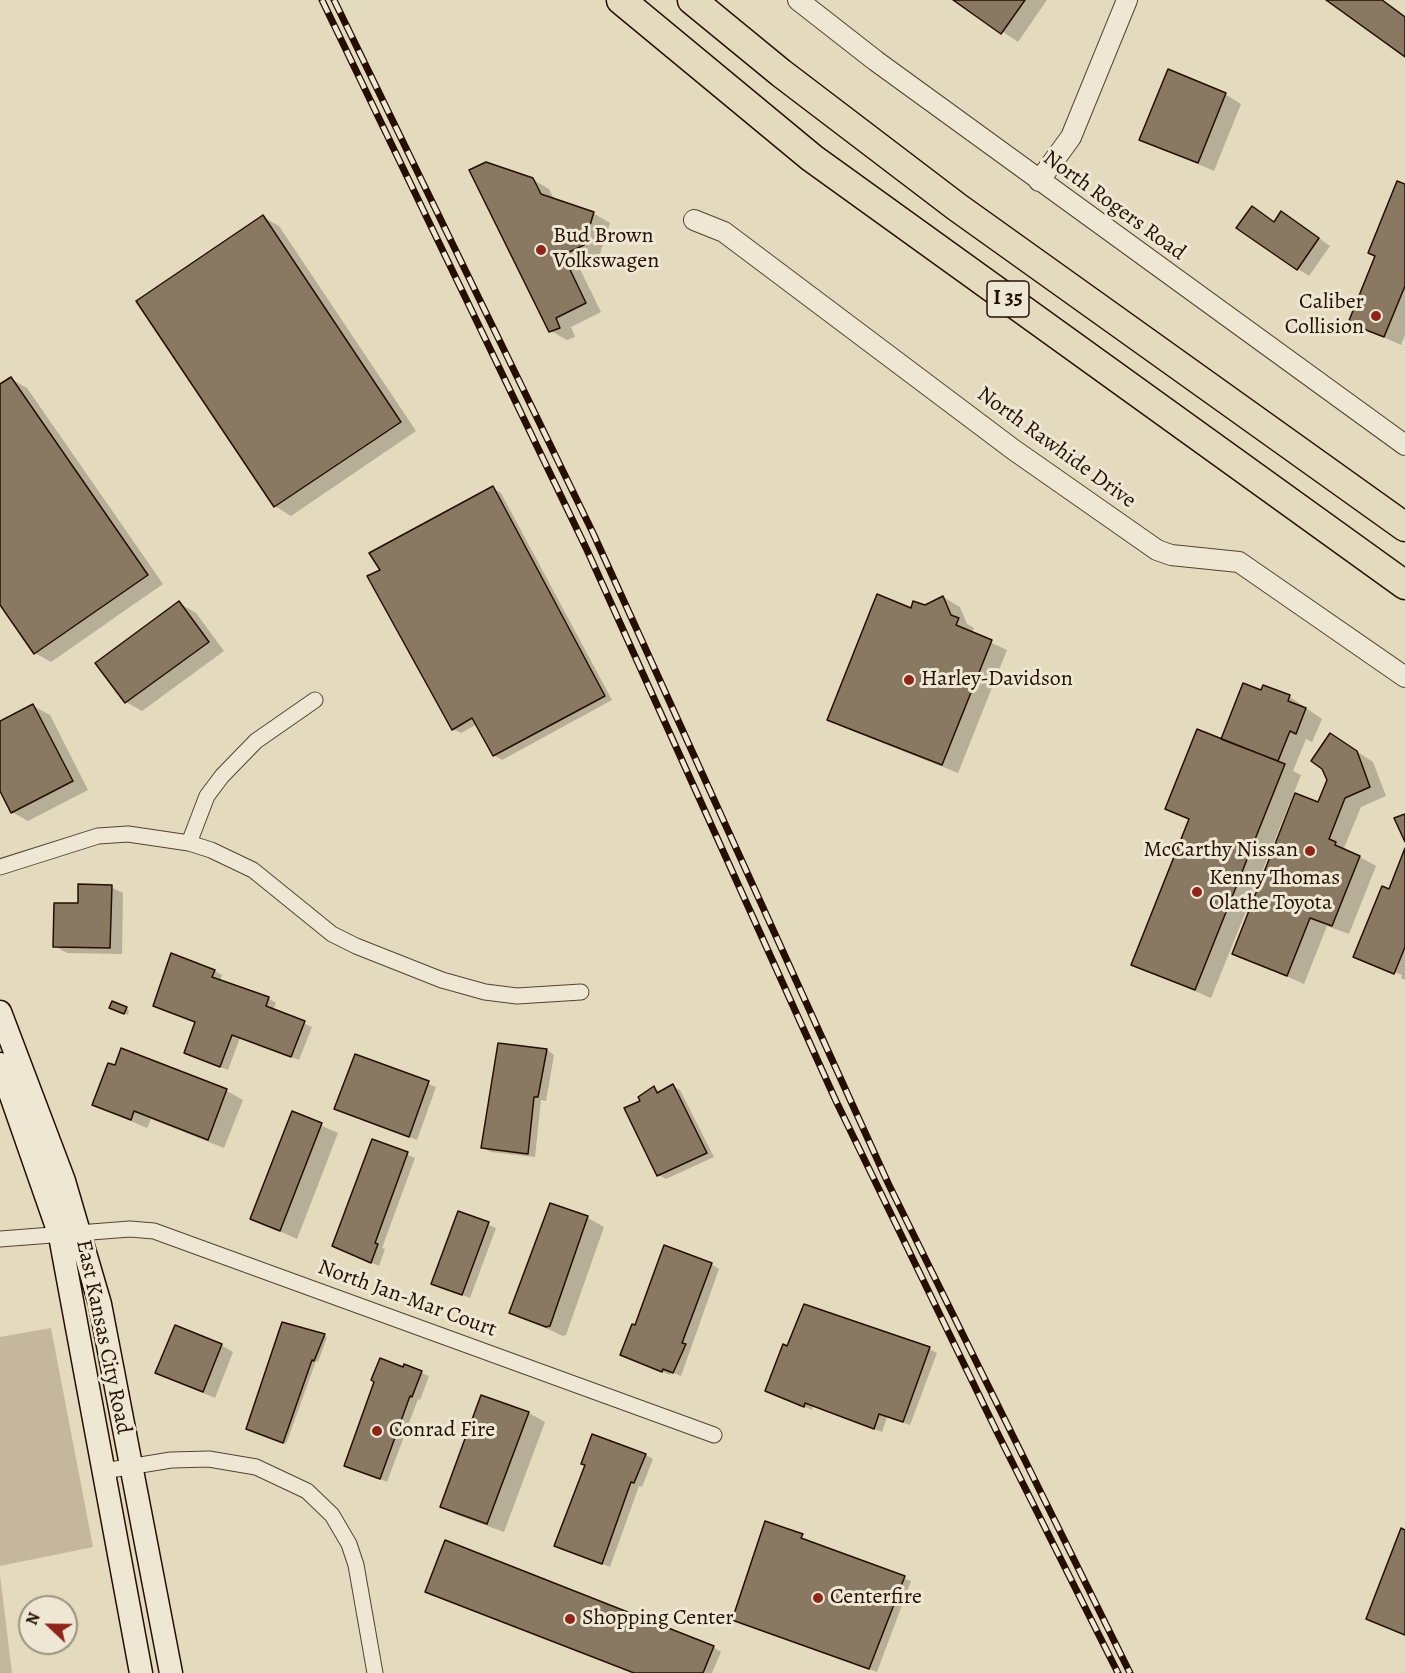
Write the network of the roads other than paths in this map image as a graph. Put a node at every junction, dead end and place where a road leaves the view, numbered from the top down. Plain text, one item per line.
1 (621, 0) edge
2 (692, 0) edge
3 (798, 0) edge
4 (1127, 0) edge
5 (1039, 181) junction
6 (694, 220) dead end
7 (1405, 445) edge
8 (1405, 527) edge
9 (1405, 585) edge
10 (1405, 677) edge
11 (315, 700) dead end
12 (189, 843) junction
13 (0, 867) edge
14 (581, 992) dead end
15 (0, 1012) edge
16 (0, 1064) edge
17 (71, 1235) junction
18 (0, 1239) edge
19 (714, 1435) dead end
20 (131, 1466) junction
21 (105, 1471) junction
22 (141, 1673) edge
23 (171, 1673) edge
24 (375, 1673) edge

1 - 9 highway, I 35
2 - 8 highway, I 35
3 - 5 street, North Rogers Road
4 - 5 street
5 - 7 street, North Rogers Road
6 - 10 street, North Rawhide Drive
11 - 12 street
12 - 13 street
12 - 14 street
15 - 17 main road, East Kansas City Road
16 - 17 main road, East Kansas City Road
17 - 18 street, North Jan-Mar Court
17 - 19 street, North Jan-Mar Court
17 - 20 main road, East Kansas City Road
17 - 21 main road, East Kansas City Road
20 - 21 street
20 - 23 main road, East Kansas City Road
20 - 24 street
21 - 22 main road, East Kansas City Road

